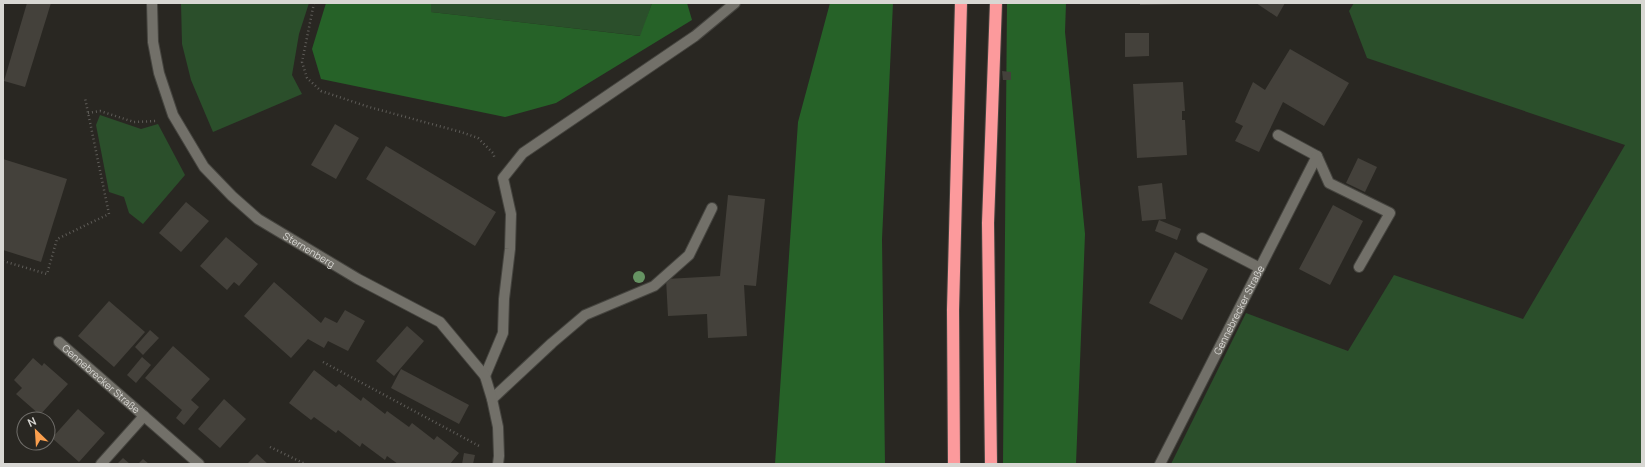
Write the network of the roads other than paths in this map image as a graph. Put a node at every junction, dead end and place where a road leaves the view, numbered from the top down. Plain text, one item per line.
1 (152, 3) edge
2 (734, 3) edge
3 (961, 3) edge
4 (996, 3) edge
5 (1278, 136) dead end
6 (1317, 156) junction
7 (712, 208) dead end
8 (1202, 238) dead end
9 (1260, 268) junction
10 (1359, 268) dead end
11 (59, 342) dead end
12 (484, 376) junction
13 (492, 399) junction
14 (144, 416) junction
15 (499, 460) edge
16 (101, 464) edge
17 (199, 464) edge
18 (954, 464) edge
19 (991, 464) edge
20 (1160, 464) edge

1 - 12 street, Sternenberg
2 - 12 street
3 - 18 highway
4 - 19 highway
5 - 6 street
6 - 9 street, Gennebrecker Straße
6 - 10 street
7 - 13 street
8 - 9 street
9 - 20 street, Gennebrecker Straße
11 - 14 street, Gennebrecker Straße
12 - 13 street, Sternenberg
13 - 15 street, Sternenberg
14 - 16 street, Gennebrecker Straße
14 - 17 street, Gennebrecker Straße

